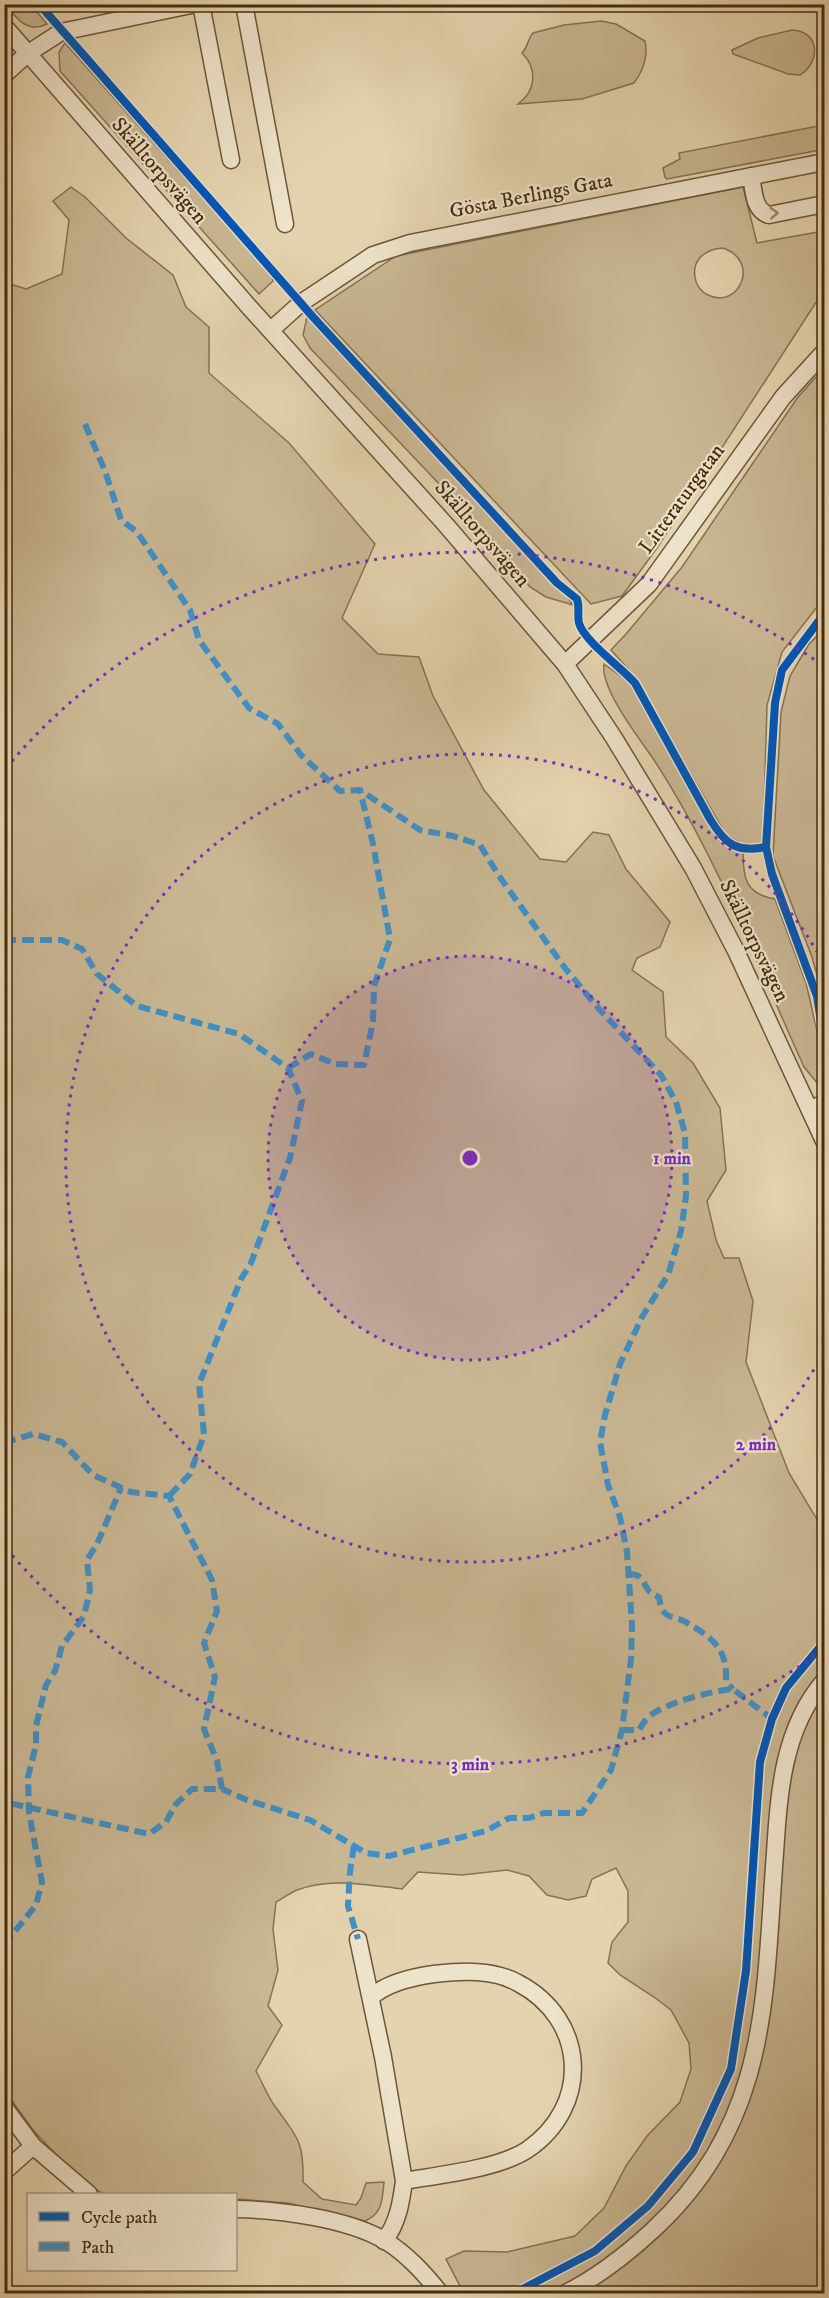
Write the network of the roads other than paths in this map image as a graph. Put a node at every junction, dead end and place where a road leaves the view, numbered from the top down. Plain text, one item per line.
1 (196, 4) edge
2 (201, 4) edge
3 (244, 4) edge
4 (129, 11) edge
5 (4, 26) edge
6 (27, 54) junction
7 (4, 75) edge
8 (231, 160) dead end
9 (825, 162) edge
10 (751, 176) junction
11 (825, 204) edge
12 (285, 224) dead end
13 (271, 330) junction
14 (825, 352) edge
15 (565, 664) junction
16 (817, 1107) edge
17 (825, 1141) edge
18 (825, 1681) edge
19 (358, 1939) dead end
20 (371, 1997) junction
21 (4, 2107) edge
22 (33, 2146) junction
23 (4, 2172) edge
24 (404, 2181) junction
25 (88, 2193) edge
26 (237, 2209) edge
27 (384, 2241) junction
28 (441, 2294) edge
29 (564, 2294) edge

1 - 4 street
2 - 8 street
3 - 12 street
4 - 6 street
5 - 6 street, Skälltorpsvägen
6 - 7 street
6 - 13 street, Skälltorpsvägen
9 - 10 street, Gösta Berlings Gata
10 -> 11 street
10 - 13 street, Gösta Berlings Gata
13 - 15 street, Skälltorpsvägen
14 - 15 street, Litteraturgatan
15 - 16 street, Skälltorpsvägen
16 - 17 street, Skälltorpsvägen
18 - 29 street
19 - 20 street
20 - 24 street
20 - 24 street
21 - 22 street
22 - 23 street
22 - 25 street
24 - 27 street
26 - 27 street
27 - 28 street

